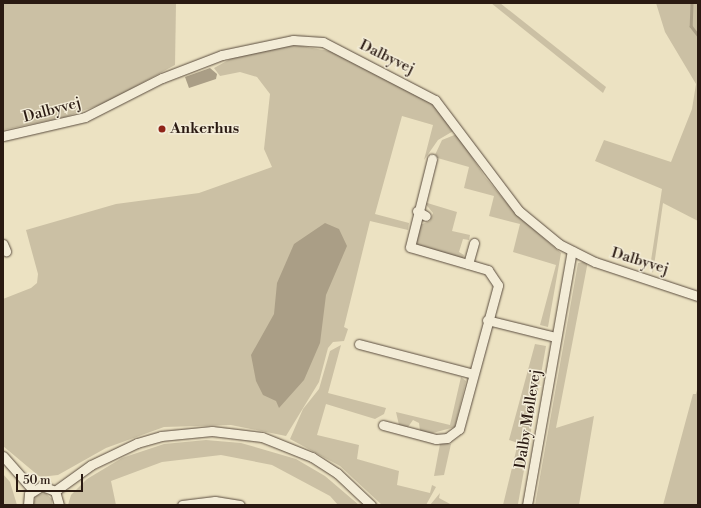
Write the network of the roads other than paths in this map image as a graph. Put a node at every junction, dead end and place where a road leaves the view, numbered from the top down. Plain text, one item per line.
1 (3, 136) edge
2 (432, 159) dead end
3 (417, 211) junction
4 (426, 216) dead end
5 (474, 243) dead end
6 (572, 251) junction
7 (468, 264) junction
8 (698, 296) edge
9 (487, 320) junction
10 (556, 337) junction
11 (359, 344) dead end
12 (473, 374) junction
13 (383, 425) dead end
14 (3, 456) edge
15 (33, 490) junction
16 (55, 491) junction
17 (236, 504) edge
18 (28, 505) edge
19 (59, 505) edge
20 (182, 505) edge
21 (371, 505) edge
22 (527, 505) edge

1 - 6 street, Dalbyvej
2 - 3 street
3 - 4 street
3 - 7 street
5 - 7 street
6 - 8 street, Dalbyvej
6 - 10 street, Dalby Møllevej
7 - 9 street
9 - 10 street
9 - 12 street
10 - 22 street, Dalby Møllevej
11 - 12 street
12 - 13 street
14 - 15 street
15 - 16 street
15 - 18 street
16 - 19 street
16 - 21 street
17 - 20 street

